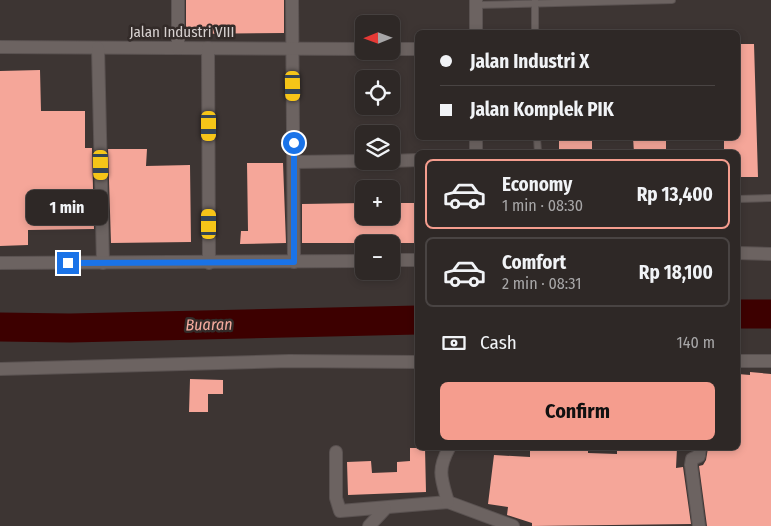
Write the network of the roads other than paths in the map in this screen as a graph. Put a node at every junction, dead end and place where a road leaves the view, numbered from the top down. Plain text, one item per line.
1 (178, 0) edge
2 (292, 0) edge
3 (672, 0) edge
4 (476, 2) edge
5 (535, 2) edge
6 (476, 30) edge
7 (536, 30) edge
8 (0, 48) edge
9 (98, 48) junction
10 (178, 48) junction
11 (208, 48) junction
12 (415, 48) edge
13 (292, 49) junction
14 (355, 49) edge
15 (400, 49) edge
16 (415, 160) edge
17 (355, 161) edge
18 (400, 161) edge
19 (294, 162) junction
20 (771, 198) edge
21 (740, 199) edge
22 (740, 253) edge
23 (771, 254) edge
24 (400, 260) edge
25 (415, 260) edge
26 (355, 261) edge
27 (209, 262) junction
28 (294, 262) junction
29 (0, 263) edge
30 (103, 263) junction
31 (740, 361) edge
32 (771, 361) edge
33 (415, 362) edge
34 (0, 369) edge
35 (448, 450) edge
36 (700, 450) edge
37 (336, 452) dead end
38 (448, 502) junction
39 (386, 508) junction
40 (488, 521) edge
41 (369, 526) edge
42 (513, 526) edge
43 (699, 526) edge

1 - 10 street
2 - 13 street
3 - 5 lane
4 - 5 lane
4 - 6 street
5 - 7 lane
8 - 9 street, Jalan Industri VIII
9 - 10 street, Jalan Industri VIII
9 - 30 street
10 - 11 street, Jalan Industri VIII
11 - 13 street, Jalan Industri VIII
11 - 27 street
12 - 15 street
13 - 14 street, Jalan Industri VIII
13 - 19 street
16 - 18 street
17 - 19 street
19 - 28 street
20 - 21 lane
22 - 23 street
24 - 25 street
26 - 28 street
27 - 28 street
27 - 30 street
29 - 30 street
31 - 32 street
33 - 34 street
35 - 38 street
36 - 43 street
37 - 39 street
38 - 39 street
38 - 40 street
39 - 41 street
40 - 42 street

